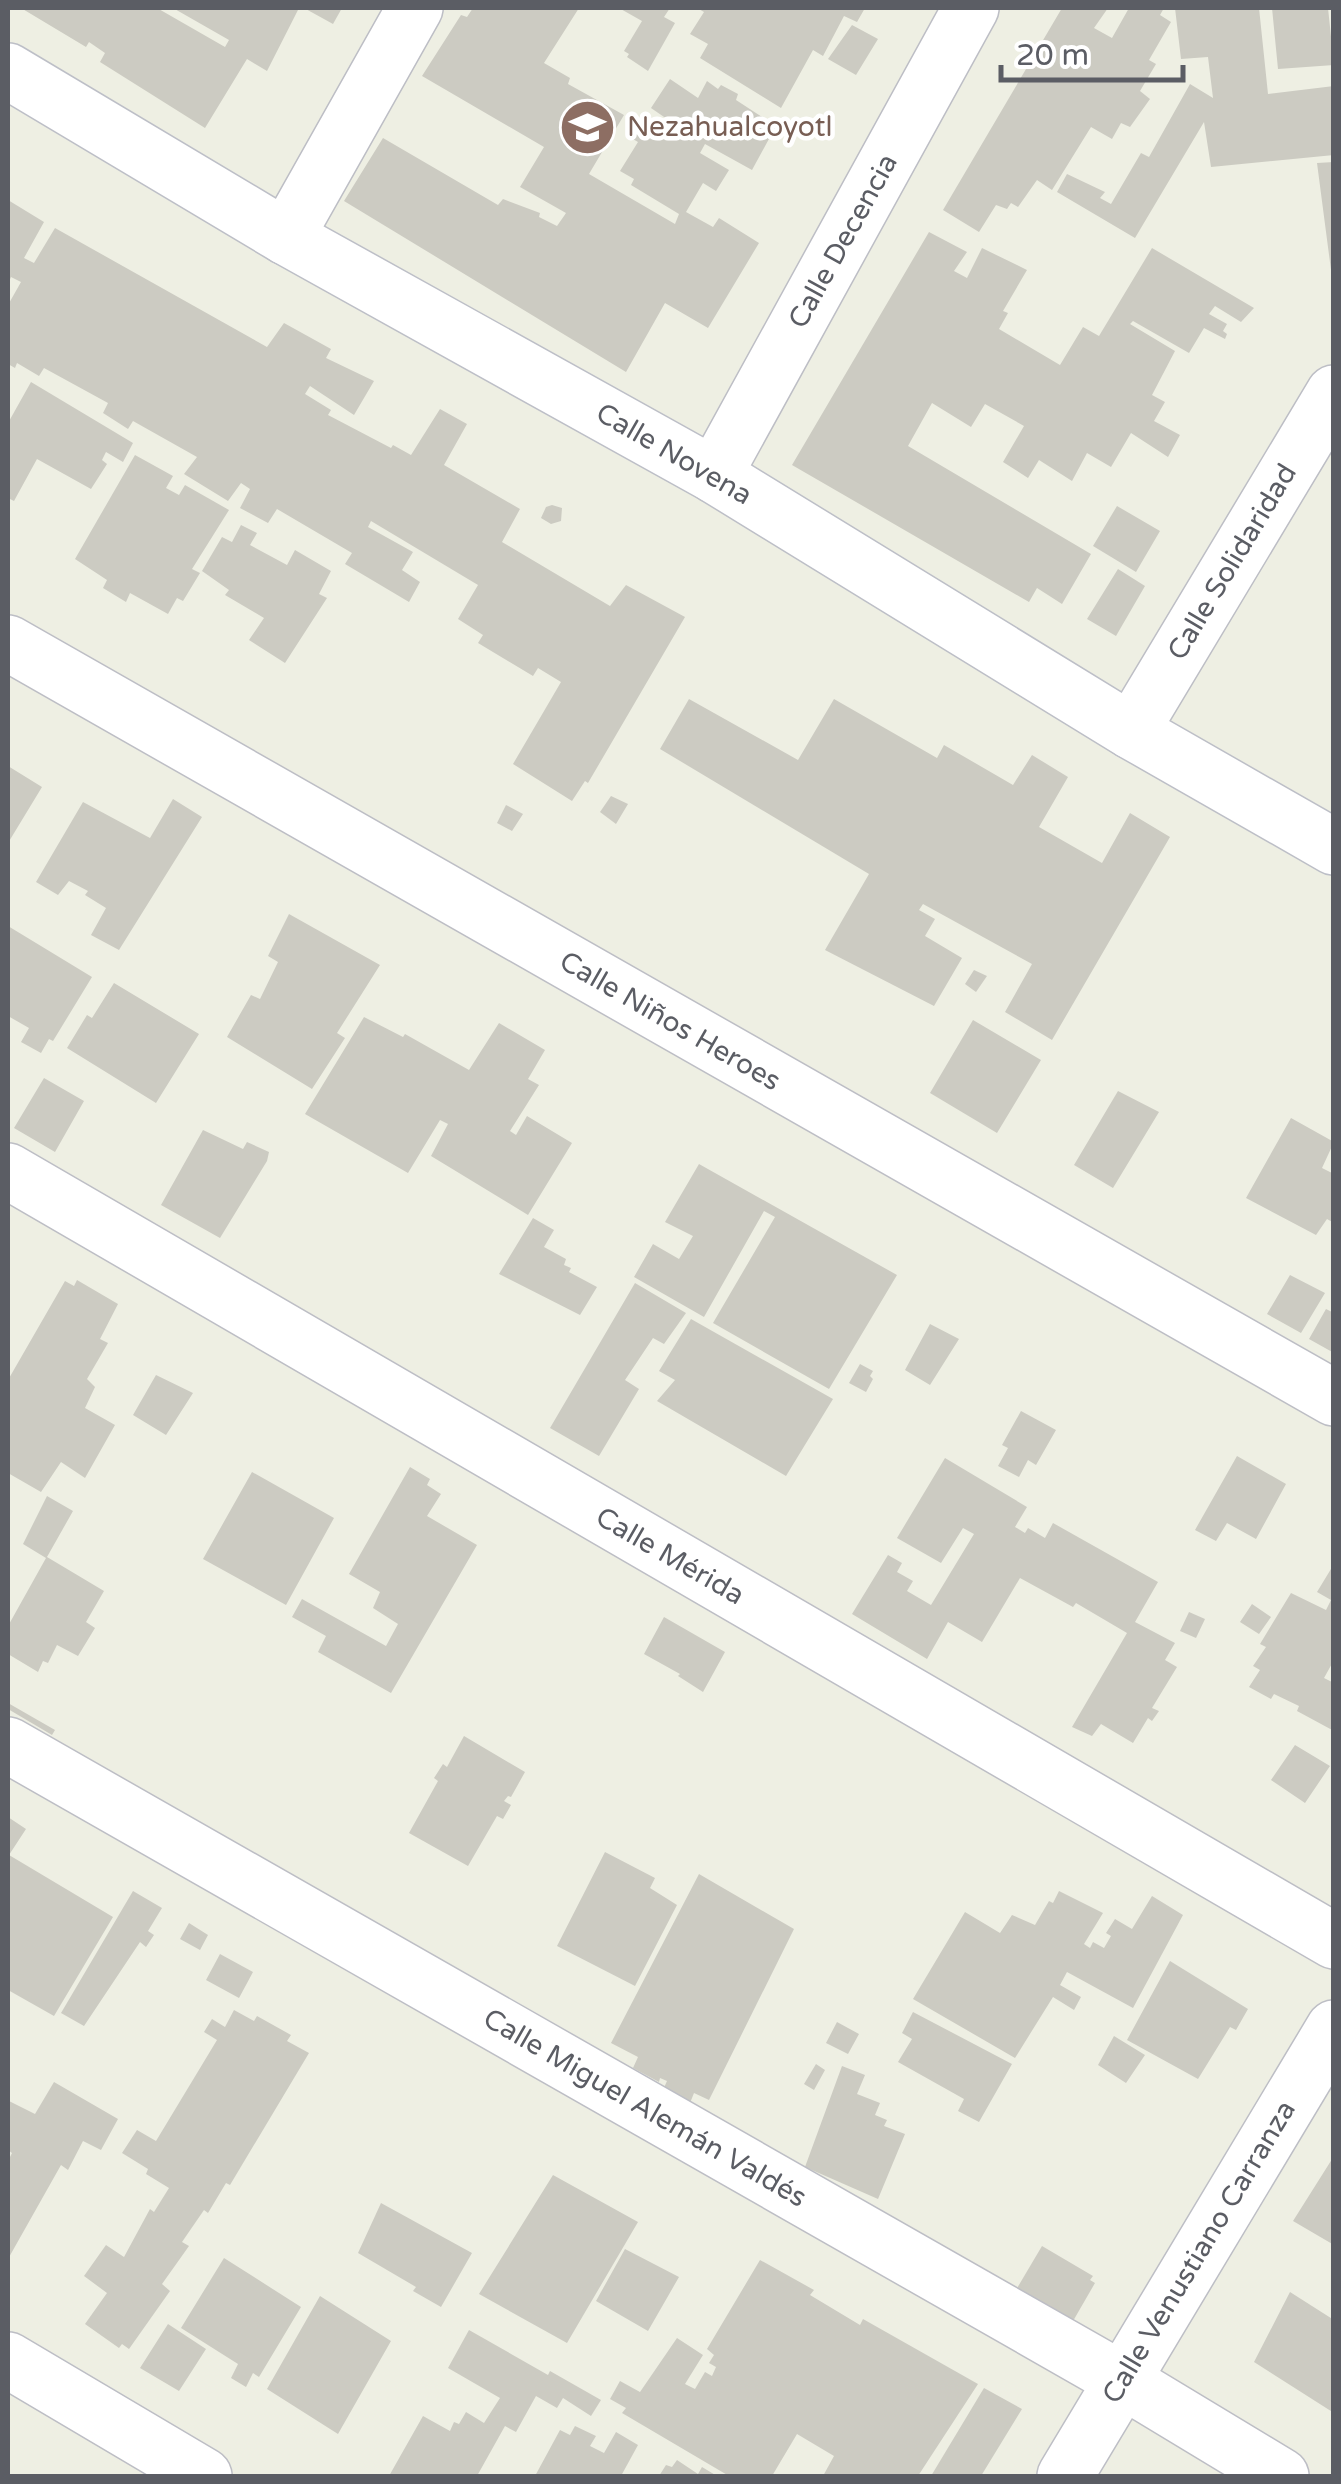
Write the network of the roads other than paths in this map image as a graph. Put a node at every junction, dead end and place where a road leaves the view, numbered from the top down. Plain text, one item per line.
1 (415, 8) edge
2 (971, 8) edge
3 (8, 71) edge
4 (286, 237) junction
5 (1334, 392) edge
6 (714, 475) junction
7 (8, 643) edge
8 (1131, 731) junction
9 (1334, 848) edge
10 (8, 1171) edge
11 (1334, 1398) edge
12 (8, 1745) edge
13 (1334, 1941) edge
14 (1334, 2028) edge
15 (8, 2360) edge
16 (1122, 2380) junction
17 (204, 2476) edge
18 (1065, 2476) edge
19 (1281, 2476) edge

1 - 4 street
2 - 6 street, Calle Decencia
3 - 4 street, Calle Novena
4 - 6 street, Calle Novena
5 - 8 street, Calle Solidaridad
6 - 8 street, Calle Novena
7 - 11 street, Calle Niños Heroes
8 - 9 street, Calle Novena
10 - 13 street, Calle Mérida
12 - 16 street, Calle Miguel Alemán Valdés
14 - 16 street, Calle Venustiano Carranza
15 - 17 street
16 - 18 street, Calle Venustiano Carranza
16 - 19 street, Calle Miguel Alemán Valdés

